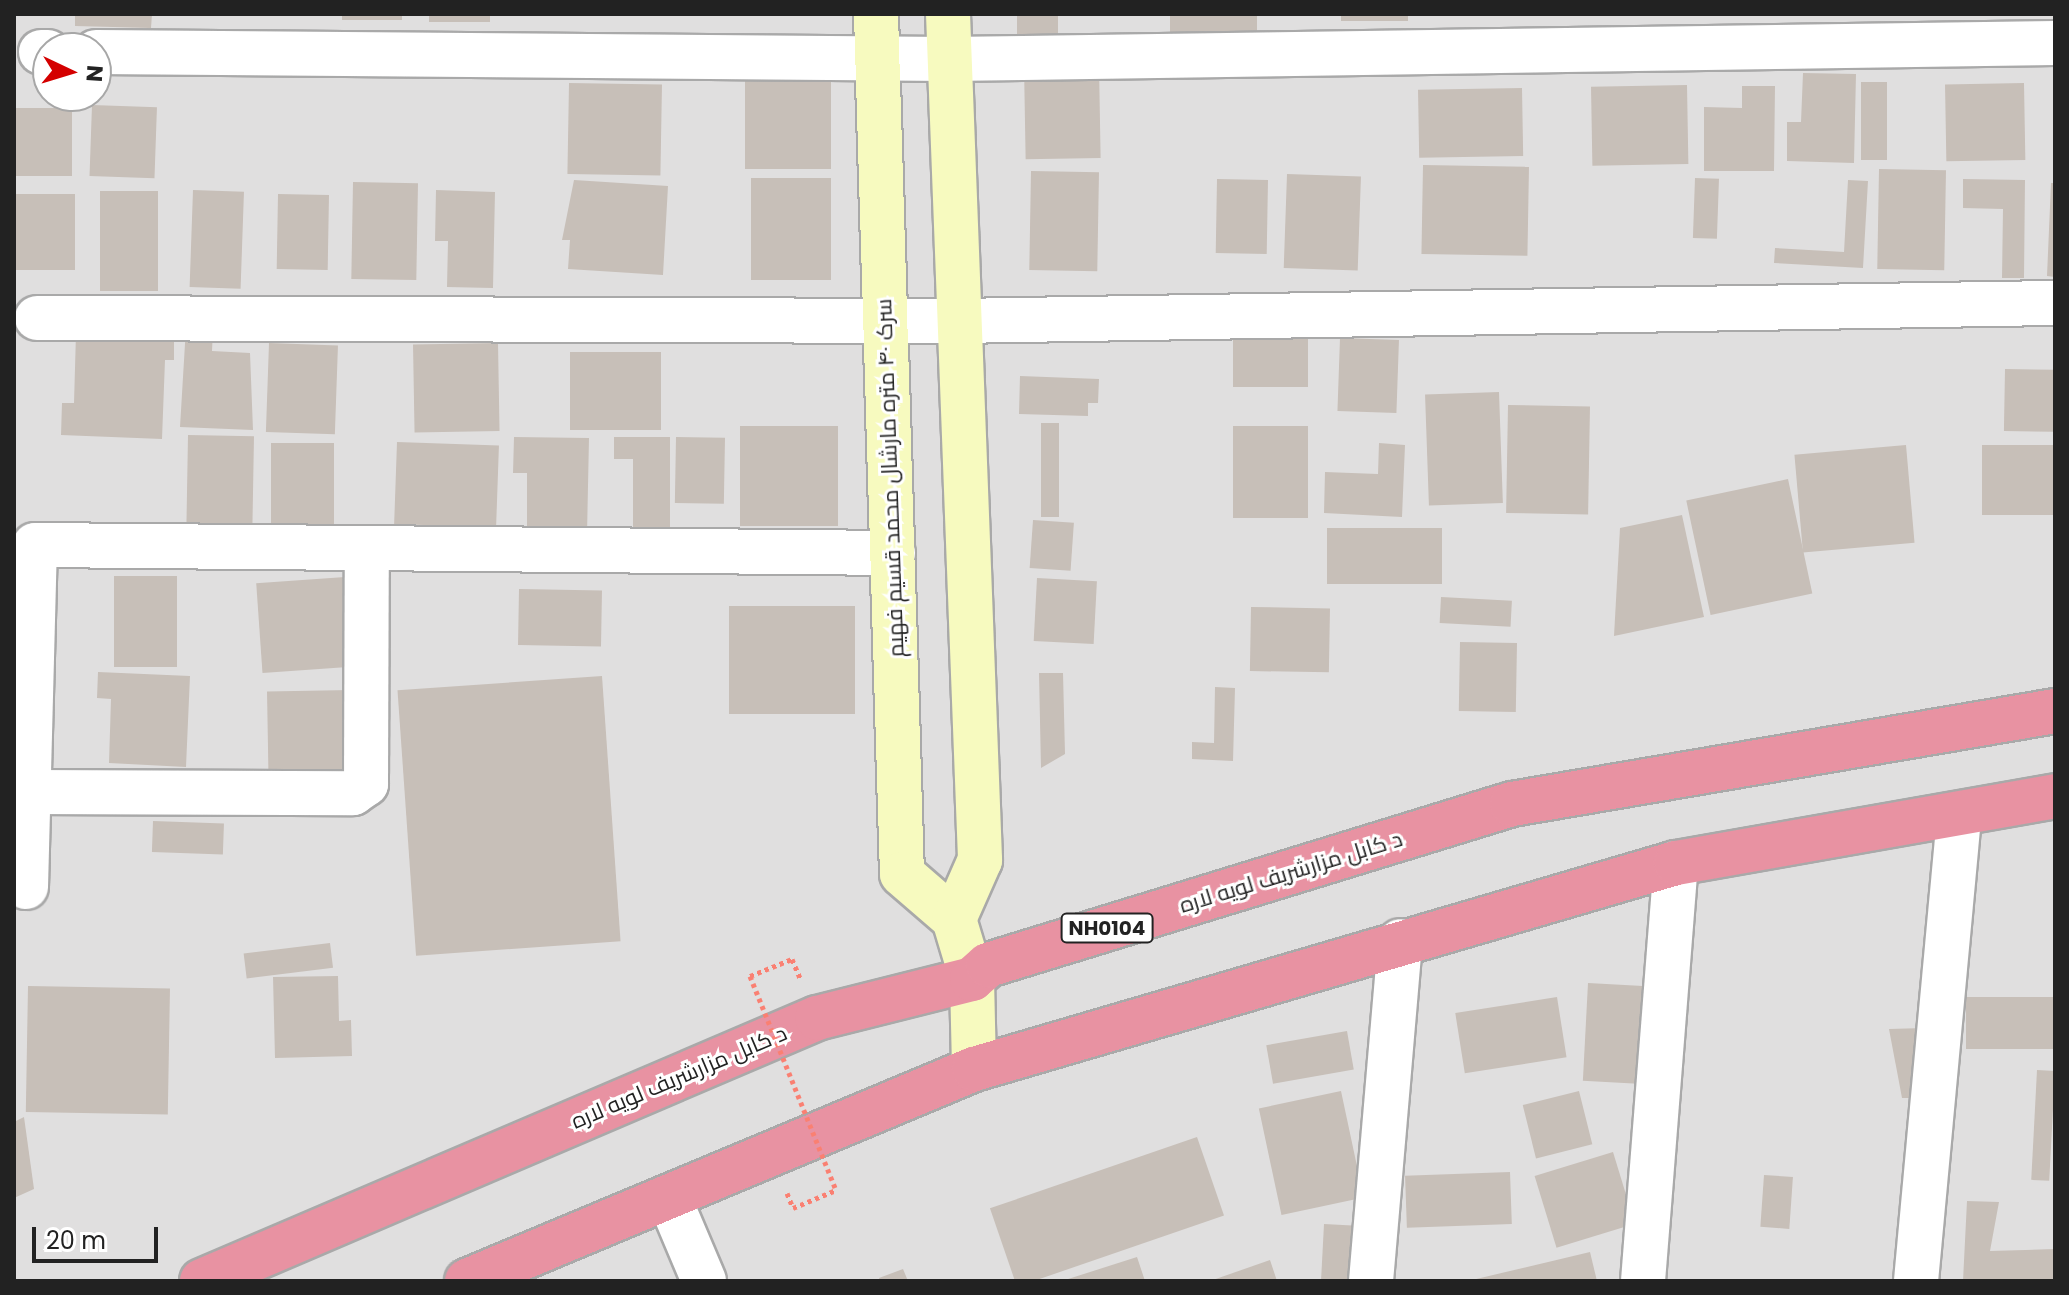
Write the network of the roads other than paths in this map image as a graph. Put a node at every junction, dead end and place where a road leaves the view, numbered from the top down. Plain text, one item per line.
1 (876, 14) edge
2 (948, 14) edge
3 (2055, 43) edge
4 (112, 52) edge
5 (877, 59) junction
6 (949, 59) junction
7 (2055, 303) edge
8 (37, 318) dead end
9 (886, 321) junction
10 (956, 321) junction
11 (367, 548) junction
12 (893, 553) junction
13 (2055, 711) edge
14 (28, 792) junction
15 (2055, 796) edge
16 (1959, 818) junction
17 (1676, 863) junction
18 (26, 887) dead end
19 (954, 919) junction
20 (1400, 941) junction
21 (972, 979) junction
22 (974, 1069) junction
23 (669, 1198) junction
24 (202, 1281) edge
25 (467, 1281) edge
26 (704, 1281) edge
27 (1371, 1281) edge
28 (1643, 1281) edge
29 (1916, 1281) edge

1 - 5 street, سرک ۴۰ متره مارشال محمد قسیم فهیم
2 - 6 street
3 - 6 street
4 - 5 street
5 - 6 street
5 - 9 street, سرک ۴۰ متره مارشال محمد قسیم فهیم
6 - 10 street
7 - 10 street
8 - 9 street
9 - 10 street
9 - 12 street, سرک ۴۰ متره مارشال محمد قسیم فهیم
10 - 19 street
11 - 12 street
11 - 14 street
11 - 14 street
12 - 19 street, سرک ۴۰ متره مارشال محمد قسیم فهیم
13 - 21 highway, د کابل مزارشریف لویه لاره / NH0104
14 - 18 street
15 - 16 highway
16 - 17 highway
16 - 29 street
17 - 20 highway
17 - 28 street
19 - 21 street
20 - 22 highway
20 - 27 street
21 - 22 street
21 - 24 highway, د کابل مزارشریف لویه لاره / NH0104
22 - 23 highway
23 - 25 highway
23 - 26 street

